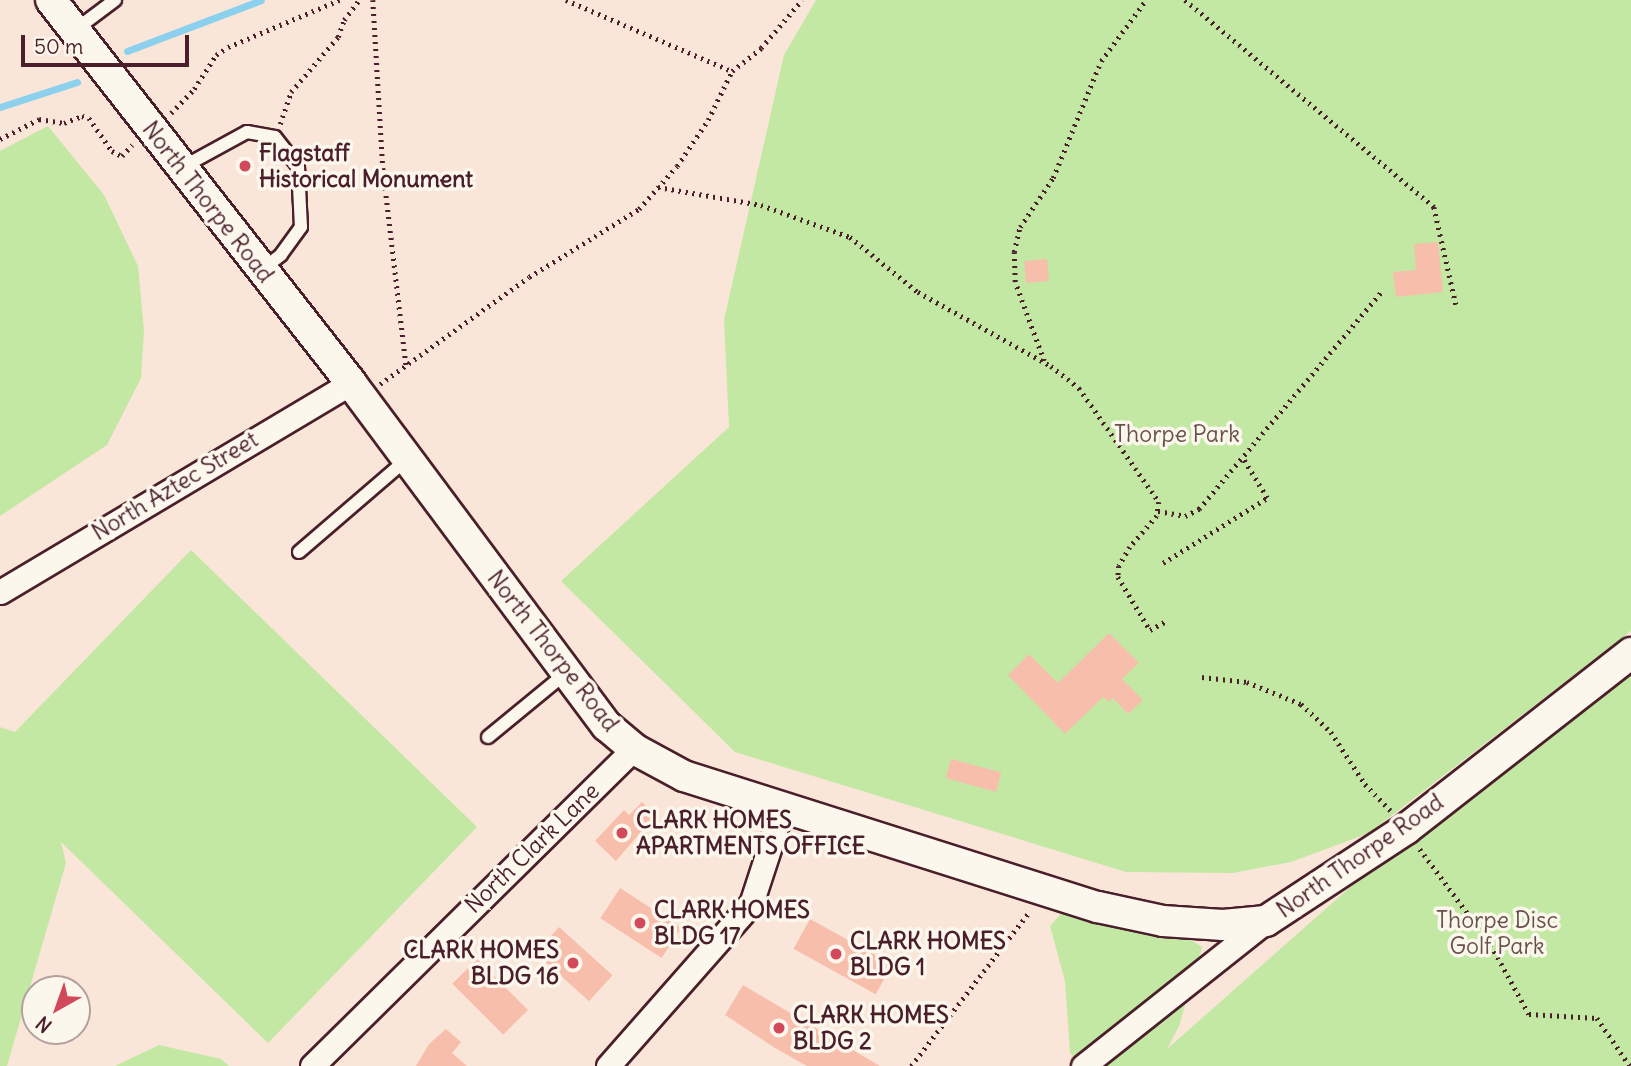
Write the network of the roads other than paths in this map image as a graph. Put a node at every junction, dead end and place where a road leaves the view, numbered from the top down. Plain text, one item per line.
1 (51, 0) edge
2 (115, 0) edge
3 (75, 30) junction
4 (181, 168) junction
5 (261, 270) junction
6 (365, 384) junction
7 (407, 459) junction
8 (299, 552) dead end
9 (0, 592) edge
10 (1631, 653) edge
11 (566, 673) junction
12 (488, 737) dead end
13 (634, 749) junction
14 (783, 806) junction
15 (1266, 921) junction
16 (313, 1066) edge
17 (608, 1066) edge
18 (1083, 1066) edge

1 - 3 street, North Thorpe Road
2 - 3 lane
3 - 4 street, North Thorpe Road
4 - 5 street, North Thorpe Road
4 - 5 lane
5 - 6 street, North Thorpe Road
6 - 7 street, North Thorpe Road
6 - 9 street, North Aztec Street
7 - 8 lane
7 - 11 street, North Thorpe Road
10 - 15 street, North Thorpe Road
11 - 12 lane
11 - 13 street, North Thorpe Road
13 - 14 street, North Thorpe Road
13 - 16 street, North Clark Lane
14 - 15 street, North Thorpe Road
14 - 17 street
15 - 18 street

